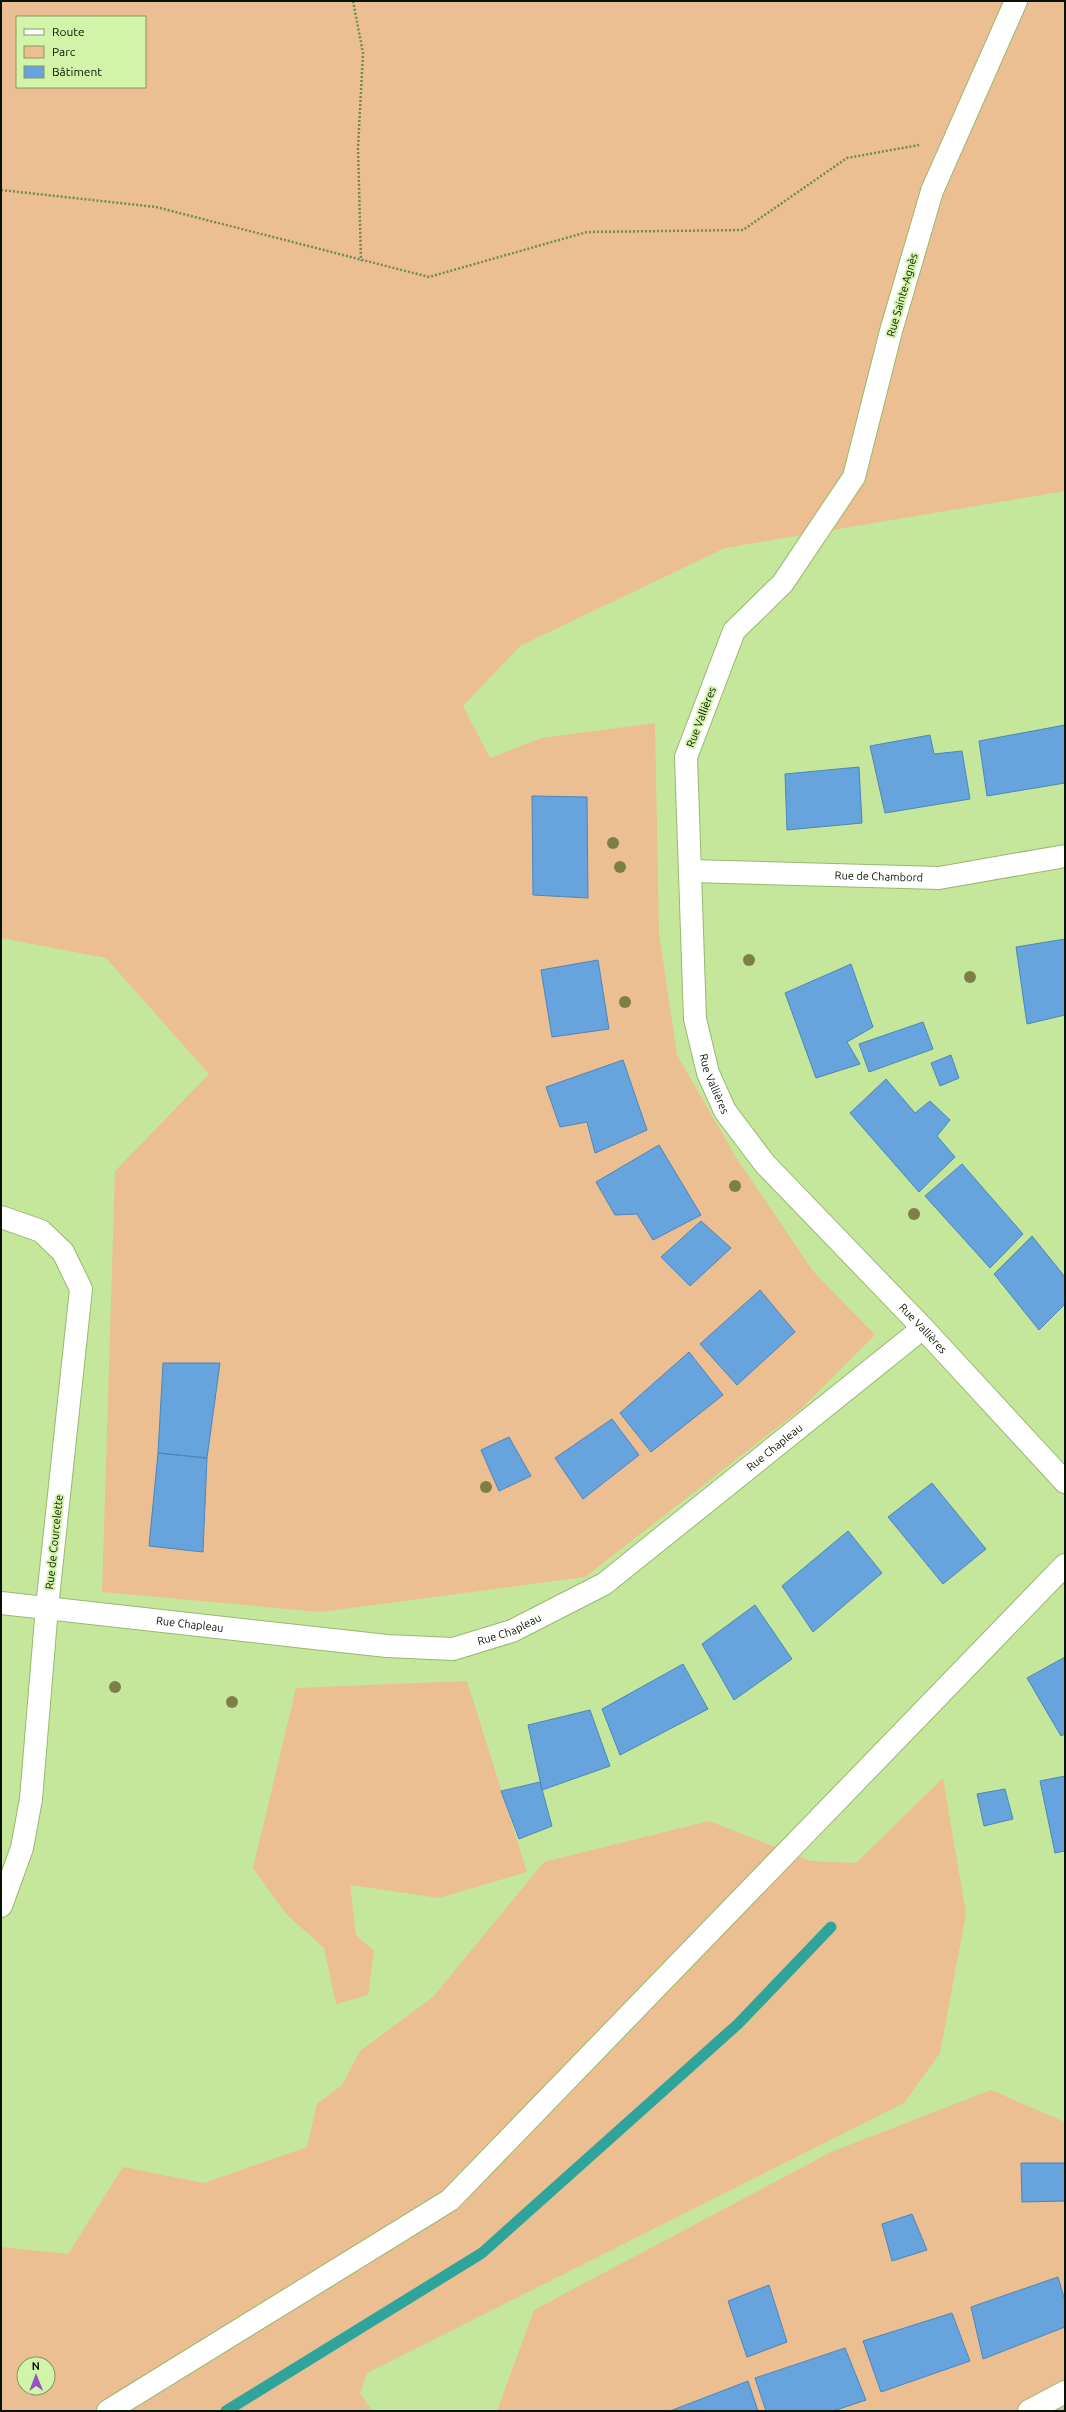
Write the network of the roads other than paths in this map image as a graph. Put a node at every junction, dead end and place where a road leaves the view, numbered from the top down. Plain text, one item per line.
1 (1016, 1) edge
2 (783, 583) joint
3 (1065, 856) edge
4 (690, 871) junction
5 (1, 1217) edge
6 (923, 1328) junction
7 (1065, 1482) edge
8 (1065, 1565) edge
9 (1, 1602) edge
10 (48, 1607) junction
11 (1, 1906) edge
12 (1065, 2392) edge
13 (108, 2411) edge
14 (1030, 2411) edge

1 - 2 street, Rue Sainte-Agnès
2 - 4 street, Rue Vallières
3 - 4 street, Rue de Chambord
4 - 6 street, Rue Vallières
5 - 10 street, Rue de Courcelette
6 - 7 street, Rue Vallières
6 - 10 street, Rue Chapleau
8 - 13 street
9 - 10 street, Rue Chapleau
10 - 11 street, Rue de Courcelette
12 - 14 street

